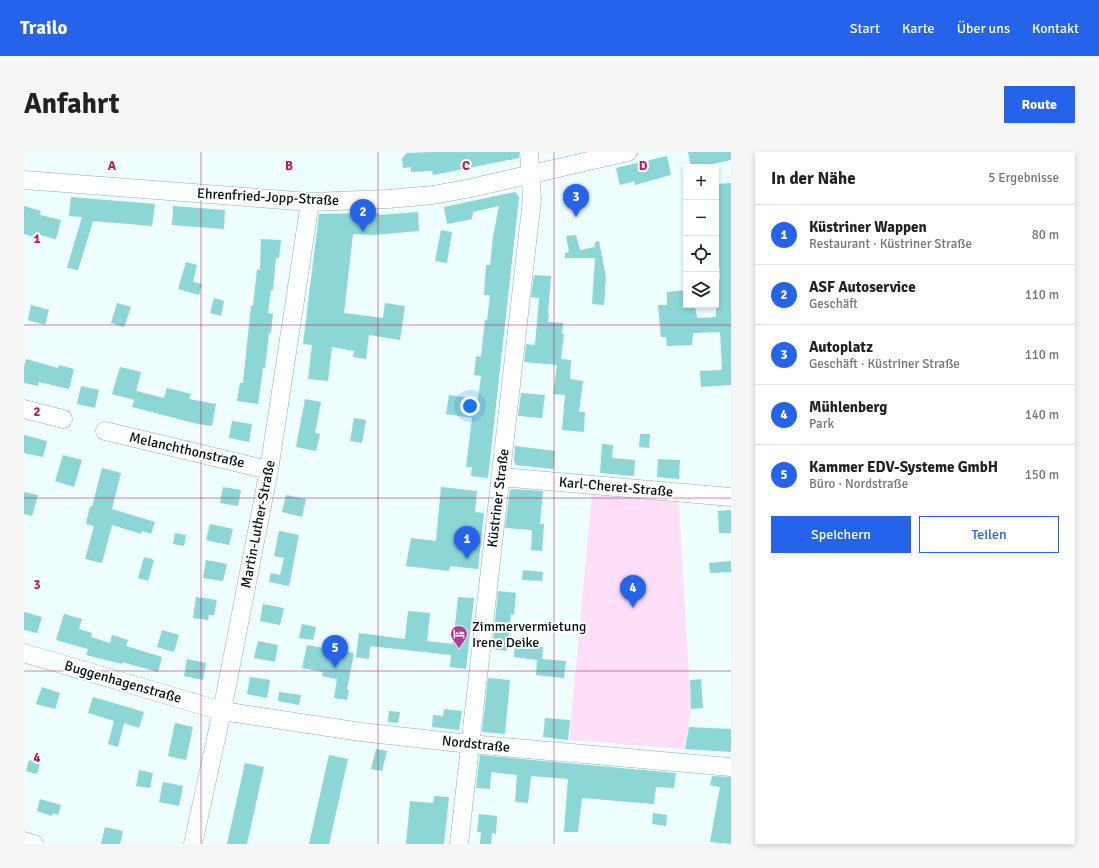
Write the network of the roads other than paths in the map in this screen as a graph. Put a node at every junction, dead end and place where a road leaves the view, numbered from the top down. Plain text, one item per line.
1 (529, 152) edge
2 (628, 152) edge
3 (531, 176) junction
4 (24, 180) edge
5 (310, 202) junction
6 (24, 409) edge
7 (63, 419) dead end
8 (104, 431) dead end
9 (269, 470) junction
10 (501, 477) junction
11 (731, 497) edge
12 (24, 653) edge
13 (222, 711) junction
14 (470, 744) junction
15 (731, 767) edge
16 (24, 841) edge
17 (34, 844) edge
18 (193, 844) edge
19 (459, 844) edge

1 - 3 street, Küstriner Straße
2 - 3 street, Ehrenfried-Jopp-Straße
3 - 5 street, Ehrenfried-Jopp-Straße
3 - 10 street, Küstriner Straße
4 - 5 street, Ehrenfried-Jopp-Straße
5 - 9 street, Martin-Luther-Straße
6 - 7 street
8 - 9 street, Melanchthonstraße
9 - 13 street, Martin-Luther-Straße
10 - 11 street, Karl-Cheret-Straße
10 - 14 street, Küstriner Straße
12 - 13 street, Buggenhagenstraße
13 - 14 street, Nordstraße
13 - 18 street, Martin-Luther-Straße
14 - 15 street, Nordstraße
14 - 19 street, Küstriner Straße
16 - 17 street

